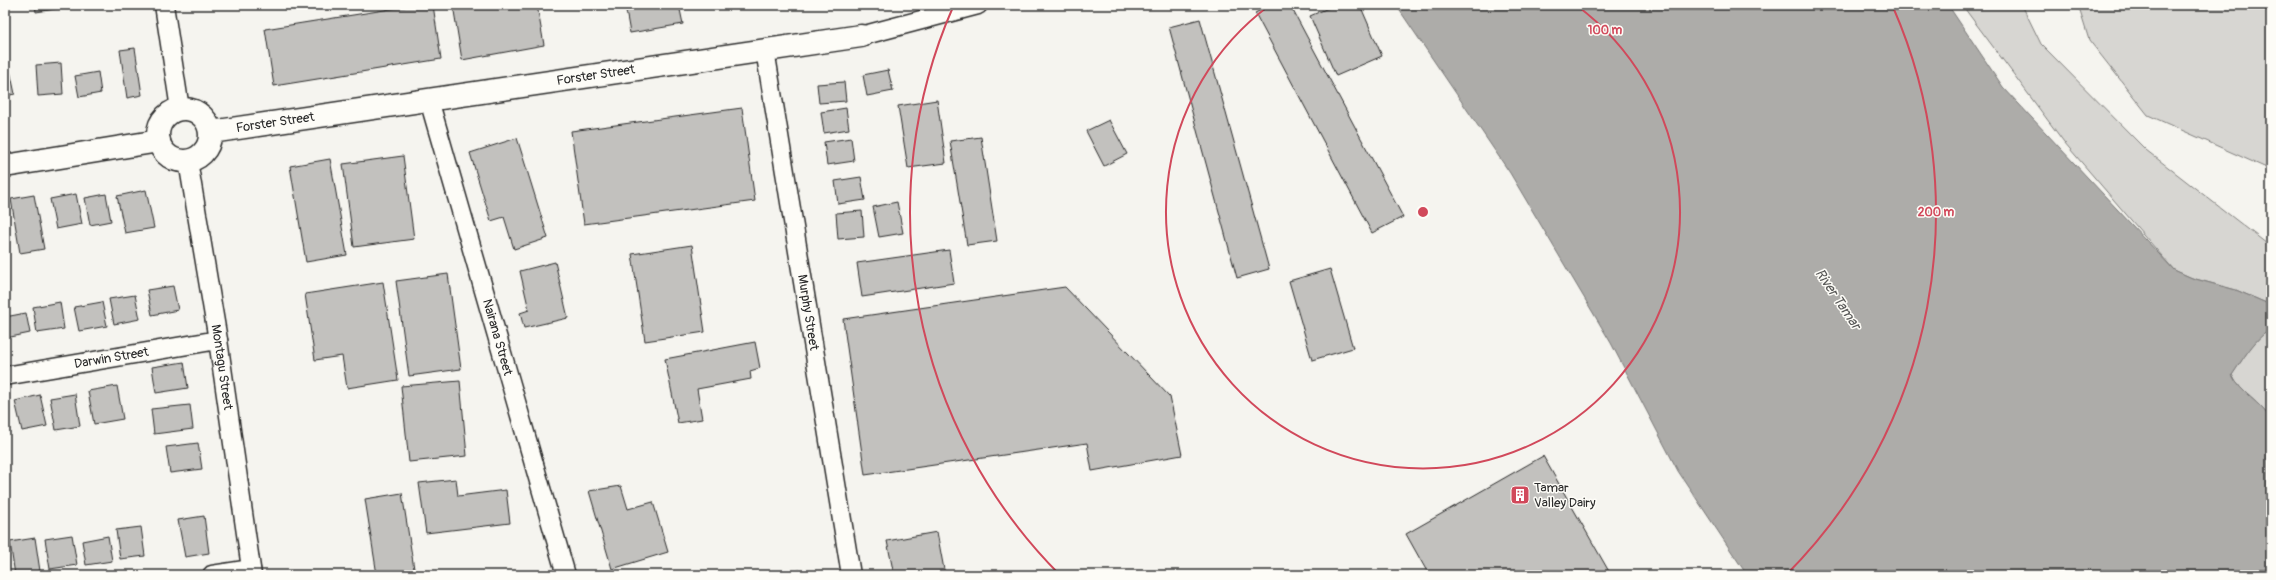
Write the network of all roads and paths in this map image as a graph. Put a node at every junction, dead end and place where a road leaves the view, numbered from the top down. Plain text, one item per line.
1 (164, 5) edge
2 (978, 5) edge
3 (861, 36) joint
4 (765, 50) junction
5 (429, 100) junction
6 (180, 109) junction
7 (210, 132) junction
8 (159, 141) junction
9 (188, 161) junction
10 (5, 166) edge
11 (218, 340) junction
12 (5, 376) edge
13 (252, 572) edge
14 (212, 575) edge
15 (566, 575) edge
16 (851, 575) edge

1 - 6 street
2 - 3 street, Forster Street
3 - 4 street, Forster Street
4 - 5 street, Forster Street
4 - 16 street, Murphy Street
5 - 7 street, Forster Street
5 - 15 street, Nairana Street
6 - 7 street
6 - 8 street
7 - 9 street
8 - 9 street
8 - 10 street
9 - 11 street, Montagu Street
11 - 12 street, Darwin Street
11 - 13 street, Montagu Street
13 - 14 street

